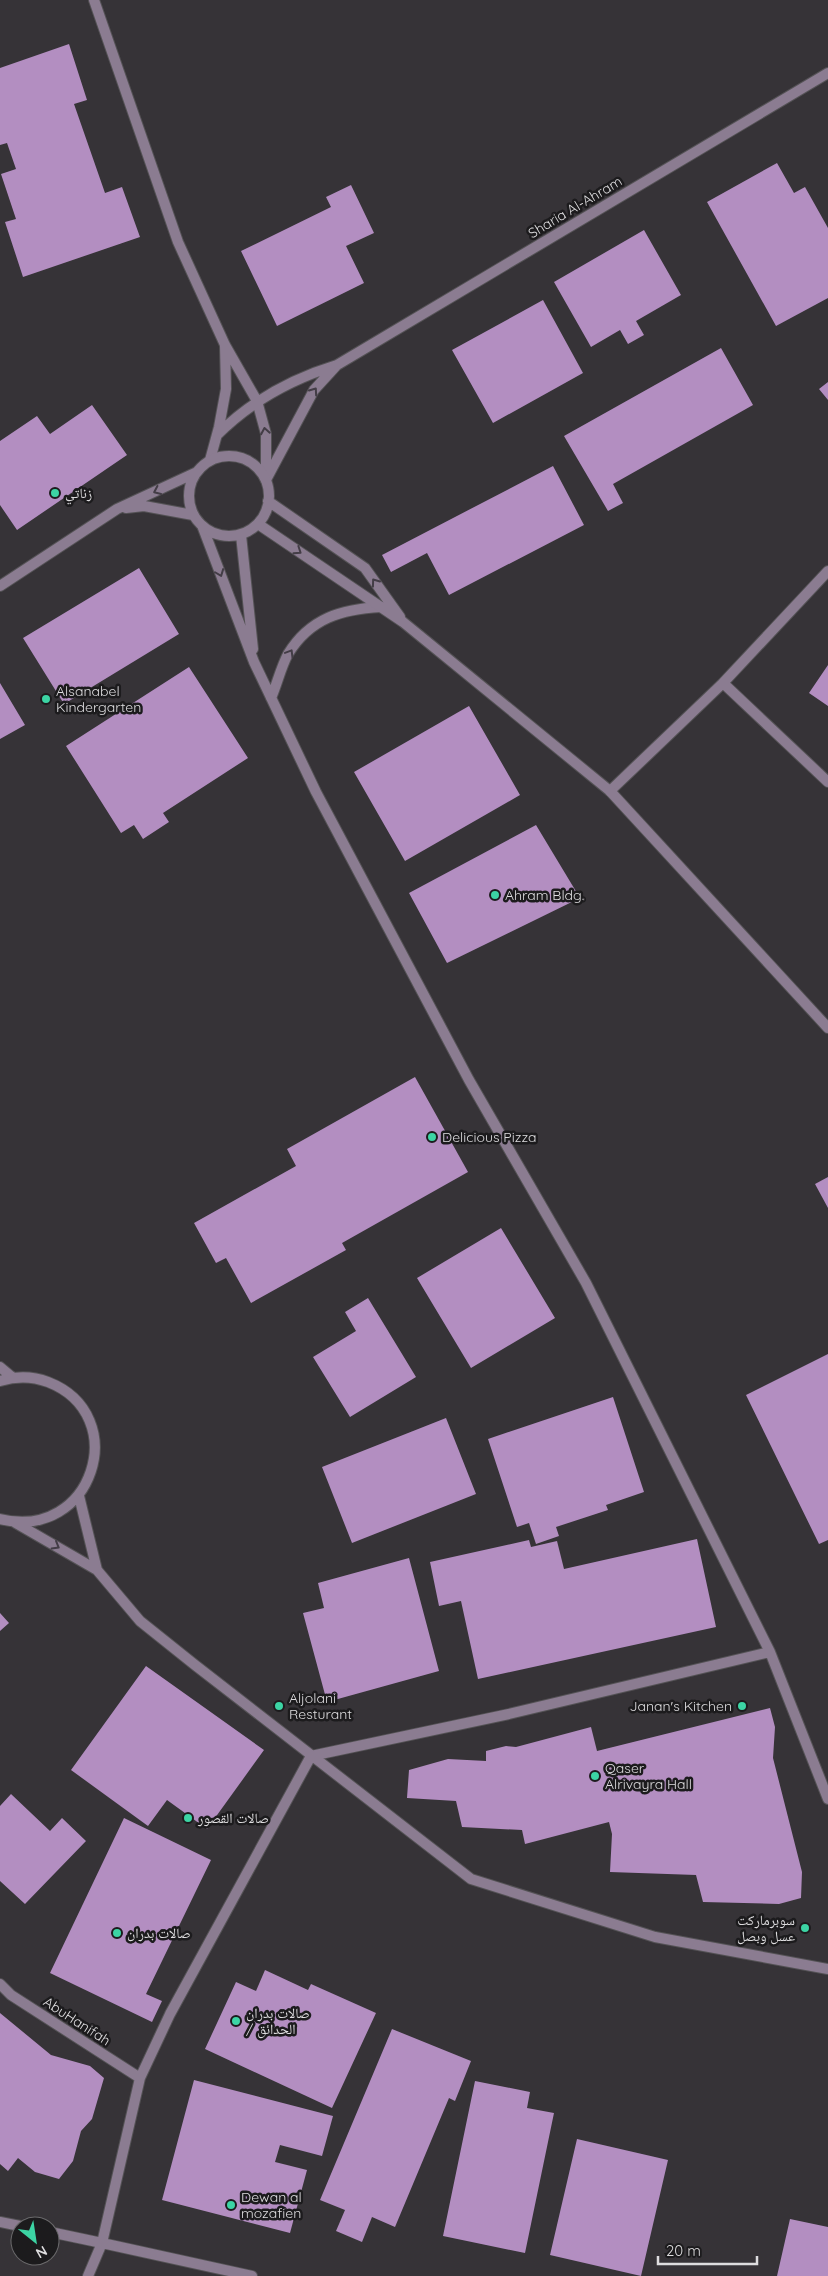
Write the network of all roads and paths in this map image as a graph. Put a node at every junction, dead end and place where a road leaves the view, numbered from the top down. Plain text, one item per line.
1 (94, 0) edge
2 (828, 73) edge
3 (225, 344) junction
4 (337, 365) junction
5 (257, 401) junction
6 (217, 434) junction
7 (210, 460) junction
8 (197, 472) junction
9 (266, 480) junction
10 (268, 501) junction
11 (117, 509) junction
12 (193, 515) junction
13 (258, 524) junction
14 (203, 528) junction
15 (241, 535) junction
16 (828, 571) edge
17 (0, 586) edge
18 (382, 608) junction
19 (403, 622) junction
20 (254, 662) junction
21 (723, 683) junction
22 (271, 698) junction
23 (828, 782) edge
24 (610, 792) junction
25 (828, 1028) edge
26 (0, 1367) edge
27 (12, 1377) junction
28 (0, 1381) edge
29 (79, 1496) junction
30 (0, 1519) edge
31 (14, 1522) junction
32 (96, 1570) junction
33 (770, 1652) junction
34 (311, 1756) junction
35 (828, 1800) edge
36 (828, 1969) edge
37 (0, 1984) edge
38 (140, 2078) junction
39 (60, 2234) edge
40 (102, 2243) junction
41 (88, 2276) edge
42 (252, 2276) edge

1 - 3 street
2 - 4 street, Sharia Al-Ahram
3 - 5 street
3 - 6 street
4 - 5 street
9 -> 4 street
5 - 6 street
9 -> 5 street
6 - 7 street
7 - 8 street
7 - 9 street
8 -> 11 street
8 - 12 street
9 - 10 street
10 - 13 street
19 -> 10 street
11 - 12 street
11 - 17 street
12 - 14 street
13 - 15 street
13 -> 18 street
14 - 15 street
14 -> 20 street
15 - 20 street
16 - 21 street
18 - 19 street
22 -> 18 street
19 - 24 street
20 - 22 street
21 - 23 street
21 - 24 street
22 - 33 street
24 - 25 street
26 - 27 street
27 - 28 street
27 - 29 street
29 - 31 street
29 - 32 street
30 - 31 street
31 -> 32 street
32 - 34 street
33 - 34 street
33 - 35 street
34 - 36 street
34 - 38 street
37 - 38 street, AbuHanifah
38 - 40 street
39 - 40 street
40 - 41 street
40 - 42 street

